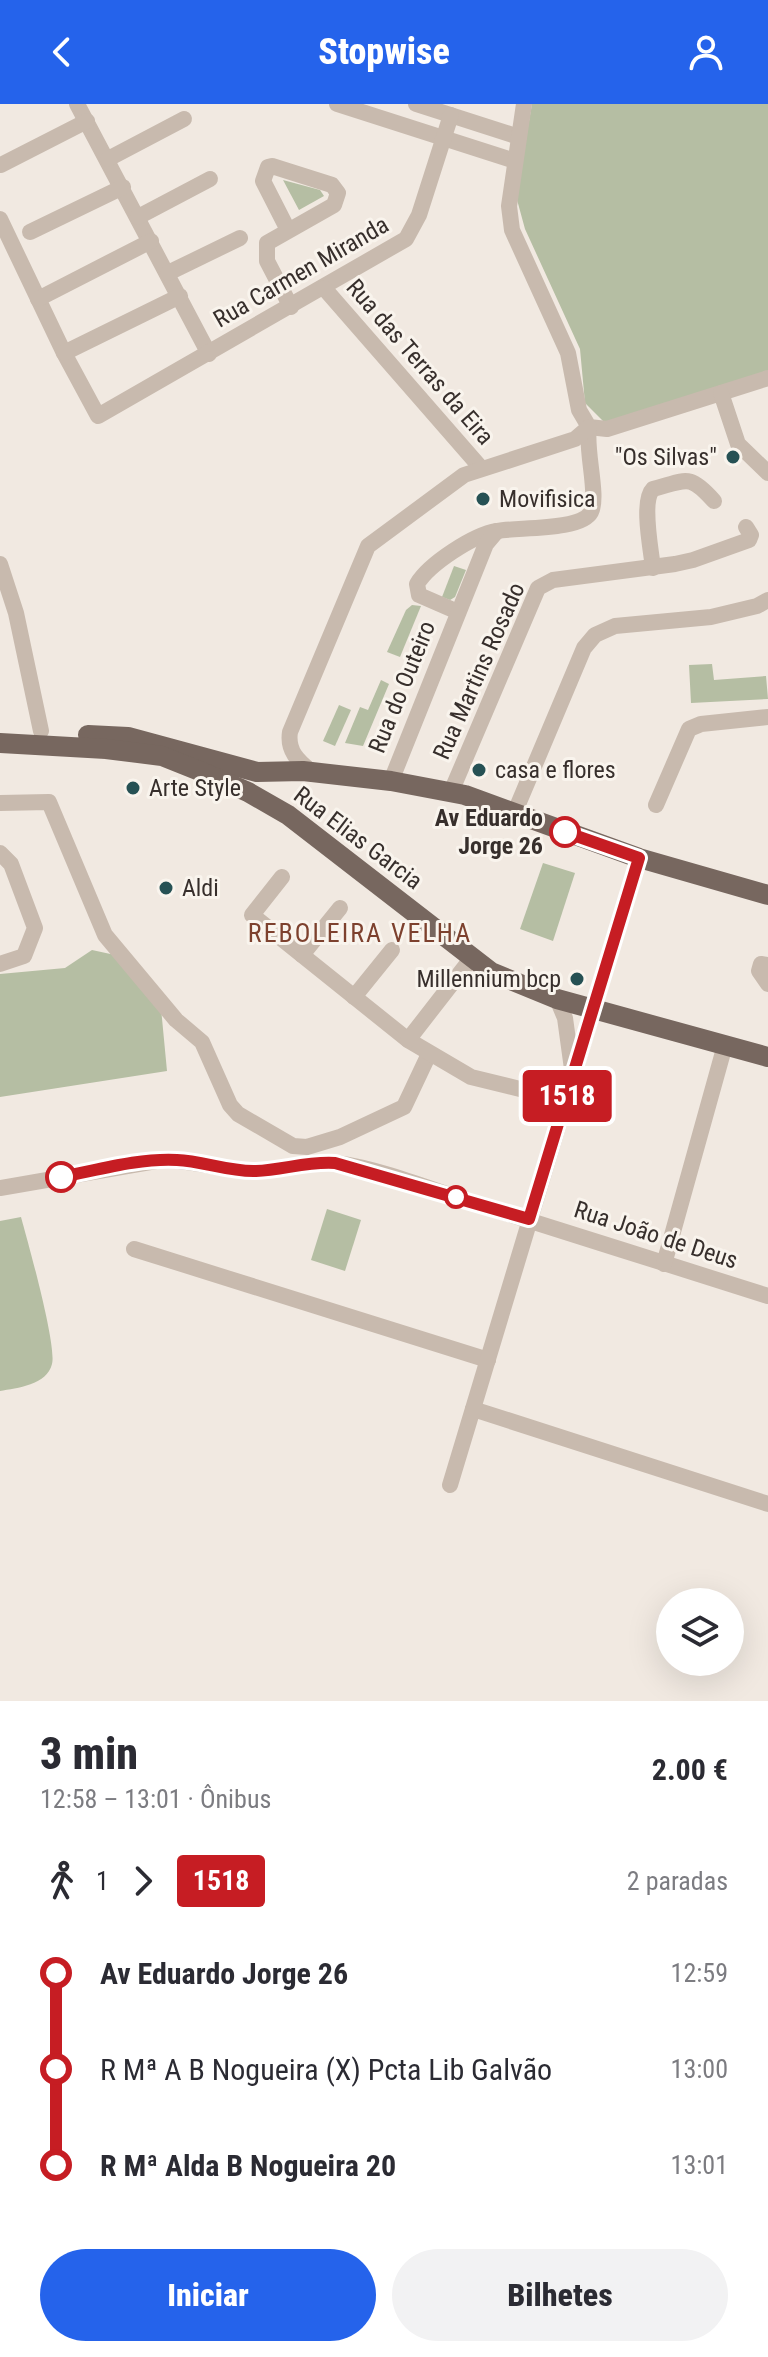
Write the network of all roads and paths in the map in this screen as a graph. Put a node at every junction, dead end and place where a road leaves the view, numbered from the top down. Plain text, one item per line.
1 (337, 104) edge
2 (416, 104) edge
3 (524, 104) edge
4 (82, 110) edge
5 (451, 115) junction
6 (184, 119) dead end
7 (519, 137) junction
8 (444, 138) junction
9 (108, 159) junction
10 (515, 161) junction
11 (1, 165) edge
12 (210, 179) dead end
13 (123, 187) junction
14 (138, 217) junction
15 (0, 219) edge
16 (288, 230) junction
17 (30, 232) dead end
18 (240, 238) dead end
19 (151, 241) junction
20 (168, 273) junction
21 (324, 288) junction
22 (180, 296) junction
23 (38, 299) junction
24 (291, 307) junction
25 (64, 353) junction
26 (209, 354) junction
27 (768, 378) edge
28 (721, 393) junction
29 (587, 424) junction
30 (481, 468) junction
31 (768, 473) edge
32 (714, 501) dead end
33 (746, 527) dead end
34 (497, 531) junction
35 (0, 564) edge
36 (653, 568) junction
37 (768, 600) edge
38 (458, 612) junction
39 (768, 717) edge
40 (41, 731) junction
41 (0, 732) edge
42 (0, 743) edge
43 (286, 772) junction
44 (312, 772) junction
45 (391, 781) junction
46 (451, 792) junction
47 (268, 802) junction
48 (0, 803) edge
49 (656, 805) dead end
50 (514, 814) junction
51 (0, 853) edge
52 (639, 858) junction
53 (282, 877) dead end
54 (768, 895) edge
55 (340, 908) dead end
56 (392, 950) dead end
57 (302, 955) junction
58 (471, 959) junction
59 (0, 964) edge
60 (768, 965) edge
61 (768, 984) edge
62 (354, 997) junction
63 (557, 999) junction
64 (594, 1009) junction
65 (408, 1040) junction
66 (725, 1045) junction
67 (429, 1054) junction
68 (768, 1057) edge
69 (571, 1080) junction
70 (0, 1188) edge
71 (529, 1219) junction
72 (134, 1249) dead end
73 (664, 1264) junction
74 (768, 1296) edge
75 (488, 1360) junction
76 (473, 1409) junction
77 (450, 1485) dead end
78 (768, 1504) edge

1 - 8 street
2 - 5 street
3 - 7 street
4 - 9 street
4 - 11 street
5 - 7 street
5 - 8 street, Rua Carmen Miranda
6 - 9 street
7 - 10 street
8 - 10 street
8 - 21 street, Rua Carmen Miranda
9 - 13 street
10 - 29 street
12 - 14 street
13 - 14 street
13 - 17 street
14 - 19 street
15 - 23 street
16 - 16 street
16 - 24 street
18 - 20 street
19 - 20 street
19 - 23 street
20 - 22 street
21 - 24 street, Rua Carmen Miranda
21 - 30 street, Rua das Terras da Eira
22 - 25 street
22 - 26 street
23 - 25 street
24 - 26 street, Rua Carmen Miranda
25 - 26 street, Rua Carmen Miranda
27 - 28 street
28 - 29 street
28 - 31 street
29 - 30 street
29 - 34 street, Rua do Outeiro
30 - 44 street
32 - 36 street
33 - 36 street, Rua Martins Rosado
34 - 38 street, Rua do Outeiro
34 - 38 street, Rua do Outeiro
35 - 40 street
36 - 46 street, Rua Martins Rosado
37 - 50 street
38 - 45 street, Rua do Outeiro
39 - 49 street
40 - 41 main road, Rua Elias Garcia
40 - 43 main road, Rua Elias Garcia
42 - 47 main road, Rua Elias Garcia
43 - 44 main road
43 - 47 main road, Rua Elias Garcia
44 - 45 main road
45 - 46 main road
46 - 50 main road
47 - 58 main road, Rua Elias Garcia
48 - 67 street
50 - 52 main road
51 - 59 street
52 - 54 main road
52 - 64 street
53 - 57 street
55 - 57 street
56 - 62 street
57 - 62 street
58 - 63 main road, Rua Elias Garcia
58 - 65 street
60 - 61 street
62 - 65 street
63 - 64 main road, Rua Elias Garcia
63 - 69 street
64 - 66 main road, Rua Elias Garcia
64 - 69 street
65 - 67 street
66 - 68 main road, Rua Elias Garcia
66 - 73 street
67 - 69 street
69 - 71 street
70 - 71 street, Rua João de Deus
71 - 73 street, Rua João de Deus
71 - 75 street
72 - 75 street
73 - 74 street, Rua João de Deus
75 - 76 street
76 - 77 street
76 - 78 street

